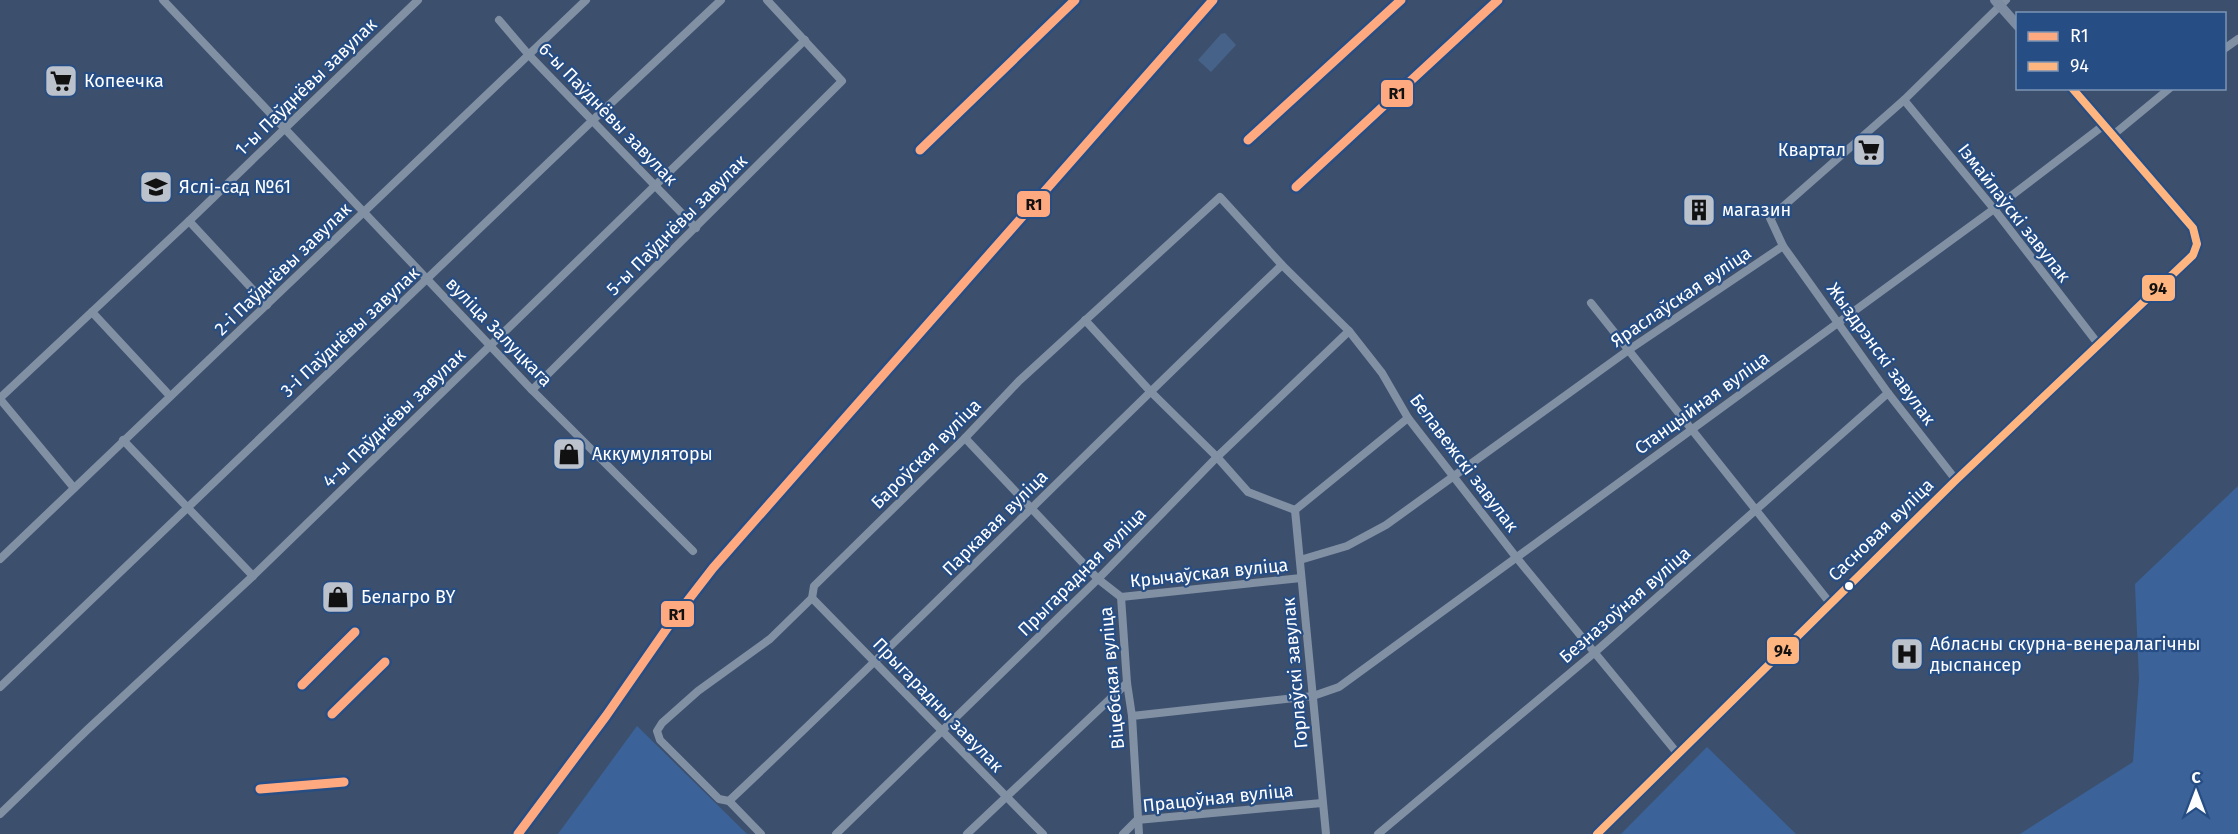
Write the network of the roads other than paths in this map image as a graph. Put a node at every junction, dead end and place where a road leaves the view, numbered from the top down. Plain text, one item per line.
1 (163, 0) edge
2 (418, 0) edge
3 (586, 0) edge
4 (722, 0) edge
5 (767, 0) edge
6 (2000, 2) edge
7 (499, 20) dead end
8 (2016, 23) edge
9 (805, 40) junction
10 (528, 54) junction
11 (2074, 90) edge
12 (2168, 90) edge
13 (1904, 100) junction
14 (593, 120) junction
15 (2104, 125) junction
16 (285, 129) junction
17 (2113, 135) junction
18 (656, 184) junction
19 (1220, 197) joint
20 (1994, 209) junction
21 (365, 211) junction
22 (189, 221) junction
23 (696, 228) junction
24 (1783, 246) junction
25 (1282, 265) junction
26 (428, 279) junction
27 (1592, 303) dead end
28 (267, 305) junction
29 (92, 312) junction
30 (1085, 320) junction
31 (1838, 321) junction
32 (1349, 331) junction
33 (490, 345) junction
34 (2099, 345) junction
35 (1630, 349) junction
36 (532, 390) junction
37 (1150, 391) junction
38 (1888, 393) junction
39 (170, 396) junction
40 (0, 398) edge
41 (1408, 418) junction
42 (1692, 429) junction
43 (965, 438) junction
44 (123, 440) junction
45 (1216, 458) junction
46 (1453, 476) junction
47 (1956, 480) junction
48 (74, 488) junction
49 (188, 506) junction
50 (1030, 508) junction
51 (1757, 509) junction
52 (1295, 510) junction
53 (693, 551) dead end
54 (1516, 557) junction
55 (0, 559) edge
56 (1300, 560) junction
57 (253, 576) junction
58 (1301, 578) junction
59 (1098, 579) junction
60 (1121, 597) junction
61 (812, 598) junction
62 (1830, 603) junction
63 (1594, 653) junction
64 (876, 662) junction
65 (1127, 684) junction
66 (0, 687) edge
67 (1313, 696) junction
68 (1132, 716) junction
69 (943, 731) junction
70 (1678, 754) junction
71 (1006, 796) junction
72 (729, 801) junction
73 (1322, 803) junction
74 (0, 814) edge
75 (1137, 820) junction
76 (761, 834) edge
77 (837, 834) edge
78 (967, 834) edge
79 (1043, 834) edge
80 (1123, 834) edge
81 (1139, 834) edge
82 (1326, 834) edge
83 (1378, 834) edge
84 (1597, 834) edge

1 - 16 street, вуліца Залуцкага
2 - 16 street, 1-ы Паўднёвы завулак
3 - 10 street, 2-і Паўднёвы завулак
4 - 14 street, 3-і Паўднёвы завулак
5 - 9 street
6 - 8 main road
6 - 13 street
7 - 10 street, 6-ы Паўднёвы завулак
9 - 18 street, 4-ы Паўднёвы завулак
9 - 23 street, 5-ы Паўднёвы завулак
10 - 14 street, 6-ы Паўднёвы завулак
10 - 21 street, 2-і Паўднёвы завулак
11 - 15 main road
12 - 17 street
13 - 20 street, Ізмайлаўскі завулак
13 - 24 street
14 - 18 street, 6-ы Паўднёвы завулак
14 - 26 street, 3-і Паўднёвы завулак
15 - 17 main road
15 - 20 street, Станцыйная вуліца
16 - 21 street, вуліца Залуцкага
16 - 22 street, 1-ы Паўднёвы завулак
17 - 34 main road, Сасновая вуліца
18 - 23 street, 6-ы Паўднёвы завулак
18 - 33 street, 4-ы Паўднёвы завулак
19 - 25 street, Белавежскі завулак
19 - 30 street, Бароўская вуліца
20 - 31 street, Станцыйная вуліца
20 - 34 street, Ізмайлаўскі завулак
21 - 26 street, вуліца Залуцкага
21 - 28 street, 2-і Паўднёвы завулак
22 - 28 street
22 - 29 street, 1-ы Паўднёвы завулак
23 - 36 street, 5-ы Паўднёвы завулак
24 - 31 street, Жыздрэнскі завулак
24 - 35 street, Яраслаўская вуліца
25 - 32 street, Белавежскі завулак
25 - 37 street, Паркавая вуліца
26 - 33 street, вуліца Залуцкага
26 - 49 street, 3-і Паўднёвы завулак
27 - 35 street
28 - 39 street, 2-і Паўднёвы завулак
29 - 39 street
29 - 40 street, 1-ы Паўднёвы завулак
30 - 37 street
30 - 43 street, Бароўская вуліца
31 - 38 street, Жыздрэнскі завулак
31 - 42 street, Станцыйная вуліца
32 - 41 street, Белавежскі завулак
32 - 45 street, Прыгарадная вуліца
33 - 36 street, вуліца Залуцкага
33 - 57 street, 4-ы Паўднёвы завулак
34 - 47 main road, Сасновая вуліца
35 - 42 street
35 - 46 street, Яраслаўская вуліца
36 - 53 street, вуліца Залуцкага
37 - 45 street
37 - 50 street, Паркавая вуліца
38 - 47 street, Жыздрэнскі завулак
38 - 51 street, Безназоўная вуліца
39 - 44 street, 2-і Паўднёвы завулак
40 - 48 street
41 - 46 street, Белавежскі завулак
41 - 52 street
42 - 51 street
42 - 54 street, Станцыйная вуліца
43 - 50 street, Віцебская вуліца
43 - 61 street, Бароўская вуліца
44 - 48 street, 2-і Паўднёвы завулак
44 - 49 street
45 - 52 street
45 - 59 street, Прыгарадная вуліца
46 - 54 street, Белавежскі завулак
46 - 56 street, Яраслаўская вуліца
47 - 62 main road, Сасновая вуліца
48 - 55 street, 2-і Паўднёвы завулак
49 - 57 street
49 - 66 street, 3-і Паўднёвы завулак
50 - 59 street, Віцебская вуліца
50 - 64 street, Паркавая вуліца
51 - 62 street
51 - 63 street, Безназоўная вуліца
52 - 56 street, Горлаўскі завулак
54 - 63 street, Белавежскі завулак
54 - 67 street, Станцыйная вуліца
56 - 58 street, Горлаўскі завулак
57 - 74 street, 4-ы Паўднёвы завулак
58 - 60 street, Крычаўская вуліца
58 - 67 street, Горлаўскі завулак
59 - 60 street, Віцебская вуліца
59 - 69 street, Прыгарадная вуліца
60 - 65 street, Віцебская вуліца
61 - 64 street, Прыгарадны завулак
61 - 72 street, Бароўская вуліца
62 - 70 main road, Сасновая вуліца
63 - 70 street, Белавежскі завулак
63 - 83 street, Безназоўная вуліца
64 - 69 street, Прыгарадны завулак
64 - 72 street, Паркавая вуліца
65 - 68 street, Віцебская вуліца
65 - 71 street
67 - 68 street, Станцыйная вуліца
67 - 73 street, Горлаўскі завулак
68 - 75 street, Віцебская вуліца
69 - 71 street, Прыгарадны завулак
69 - 77 street, Прыгарадная вуліца
70 - 84 main road, Сасновая вуліца
71 - 78 street
71 - 79 street, Прыгарадны завулак
72 - 76 street
73 - 75 street, Працоўная вуліца
73 - 82 street, Горлаўскі завулак
75 - 80 street, Працоўная вуліца
75 - 81 street, Віцебская вуліца

